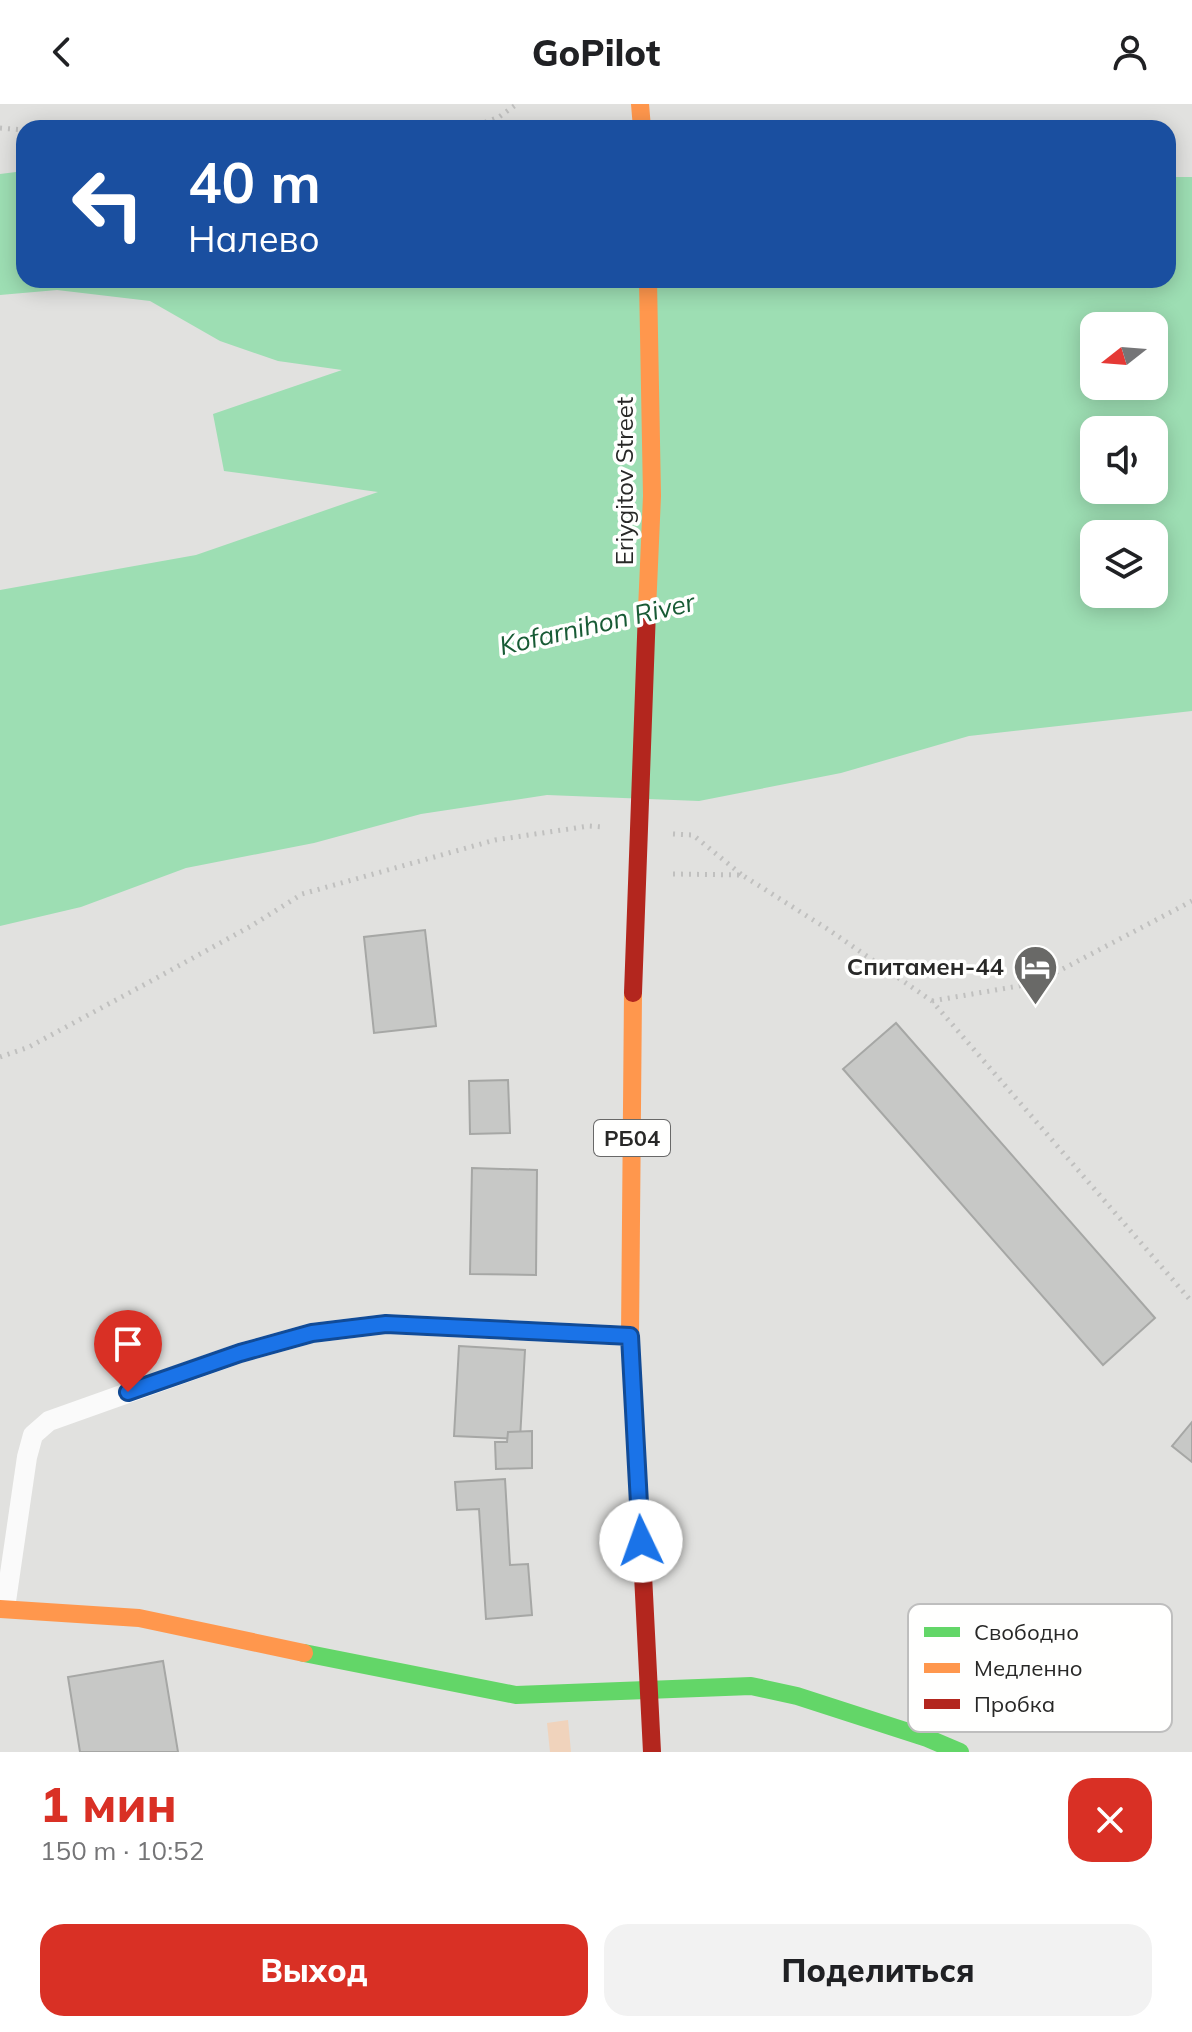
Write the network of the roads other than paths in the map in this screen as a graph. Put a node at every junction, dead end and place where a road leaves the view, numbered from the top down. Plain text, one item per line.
1 (648, 288) edge
2 (630, 1336) junction
3 (2, 1609) edge
4 (648, 1688) junction
5 (908, 1732) edge
6 (909, 1732) edge
7 (652, 1752) edge
8 (960, 1752) edge

1 - 2 main road, Eriygitov Street / РБ04
2 - 3 lane
2 - 4 main road, РБ04
3 - 4 main road
4 - 5 main road
4 - 7 main road, РБ04
6 - 8 main road

